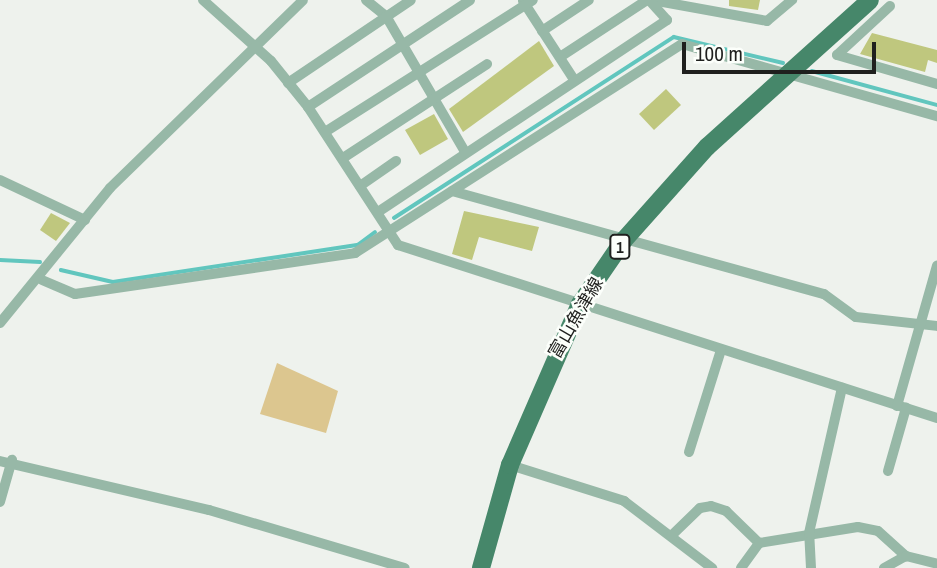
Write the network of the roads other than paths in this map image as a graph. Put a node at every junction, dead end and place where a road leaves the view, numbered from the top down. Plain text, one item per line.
1 (203, 0) edge
2 (303, 0) edge
3 (366, 0) edge
4 (411, 0) edge
5 (470, 0) edge
6 (589, 0) edge
7 (649, 0) edge
8 (792, 0) edge
9 (870, 0) edge
10 (527, 2) edge
11 (890, 6) dead end
12 (386, 16) junction
13 (542, 31) junction
14 (402, 43) junction
15 (820, 45) junction
16 (255, 46) junction
17 (837, 55) junction
18 (560, 57) junction
19 (487, 64) dead end
20 (418, 71) junction
21 (786, 75) junction
22 (575, 81) junction
23 (288, 83) junction
24 (937, 83) edge
25 (434, 99) junction
26 (308, 107) junction
27 (937, 116) edge
28 (325, 132) junction
29 (465, 152) junction
30 (343, 158) junction
31 (396, 161) dead end
32 (0, 180) edge
33 (360, 186) junction
34 (452, 191) junction
35 (378, 212) junction
36 (85, 220) junction
37 (389, 234) junction
38 (624, 240) junction
39 (937, 266) edge
40 (42, 279) junction
41 (580, 304) junction
42 (922, 322) junction
43 (0, 323) edge
44 (937, 326) edge
45 (721, 350) junction
46 (842, 388) junction
47 (902, 407) junction
48 (937, 418) edge
49 (689, 452) dead end
50 (6, 460) edge
51 (510, 465) junction
52 (888, 471) dead end
53 (0, 502) edge
54 (809, 533) junction
55 (671, 536) junction
56 (758, 543) junction
57 (906, 556) junction
58 (937, 564) edge
59 (405, 568) edge
60 (481, 568) edge
61 (712, 568) edge
62 (741, 568) edge
63 (811, 568) edge
64 (884, 568) edge

1 - 16 street
2 - 16 street
3 - 12 street
4 - 12 street
5 - 14 street
6 - 13 street
7 - 8 street
7 - 18 street
7 - 22 street
9 - 15 main road, 富山魚津線 / 1
10 - 13 street
10 - 20 street
11 - 17 street
12 - 14 street
12 - 23 street
13 - 18 street
14 - 20 street
14 - 26 street
15 - 17 street
15 - 21 main road, 富山魚津線 / 1
16 - 23 street
16 - 36 street
17 - 24 street
18 - 22 street
19 - 25 street
20 - 25 street
20 - 28 street
21 - 27 street
21 - 34 street
21 - 38 main road, 富山魚津線 / 1
22 - 29 street
23 - 26 street
25 - 29 street
25 - 30 street
26 - 28 street
28 - 30 street
29 - 35 street
30 - 33 street
31 - 33 street
32 - 36 street
33 - 35 street
34 - 37 street
34 - 38 street
35 - 37 street
36 - 40 street
37 - 40 street
37 - 41 street
38 - 41 main road, 富山魚津線 / 1
38 - 42 street
39 - 42 street
40 - 43 street
41 - 45 street
41 - 51 main road, 富山魚津線 / 1
42 - 44 street
42 - 47 street
45 - 46 street
45 - 49 street
46 - 47 street
46 - 54 street
47 - 48 street
47 - 52 street
50 - 53 street
50 - 59 street
51 - 55 street
51 - 60 main road, 富山魚津線 / 1
54 - 56 street
54 - 57 street
54 - 63 street
55 - 56 street
55 - 61 street
56 - 62 street
57 - 58 street
57 - 64 street

